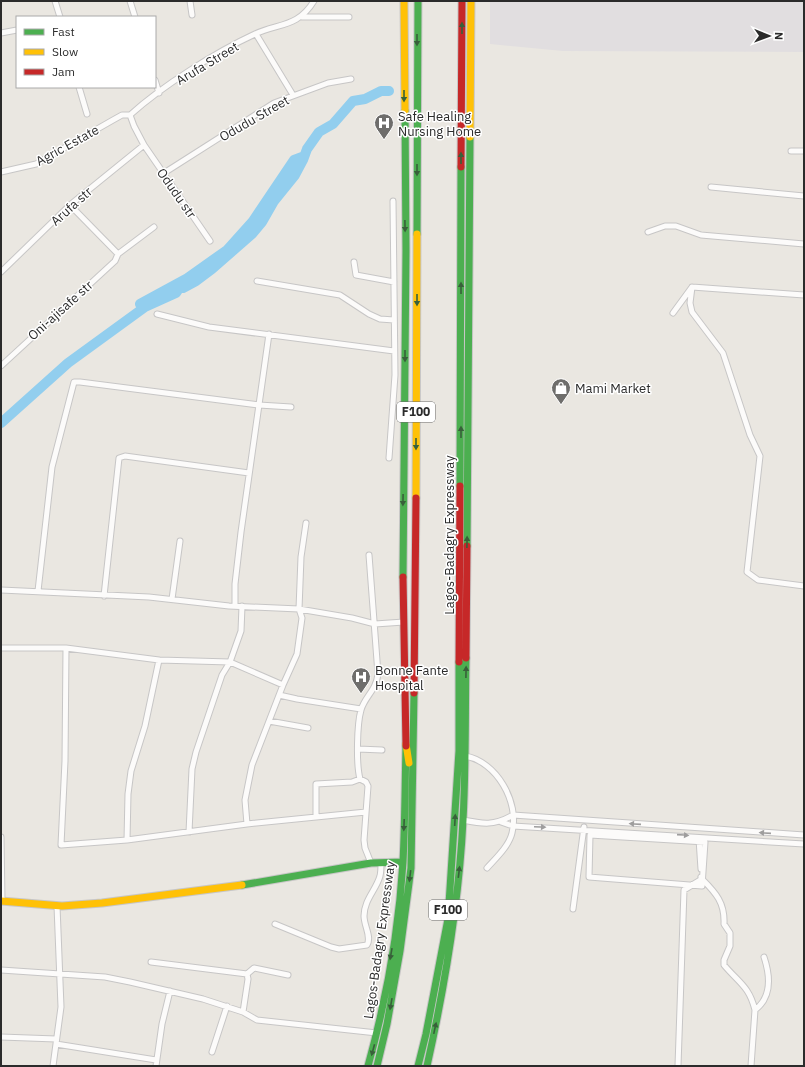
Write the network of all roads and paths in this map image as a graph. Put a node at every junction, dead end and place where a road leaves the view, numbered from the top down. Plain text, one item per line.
1 (55, 1) edge
2 (130, 1) edge
3 (190, 1) edge
4 (314, 1) edge
5 (404, 1) edge
6 (418, 1) edge
7 (462, 1) edge
8 (471, 1) edge
9 (192, 15) dead end
10 (60, 16) edge
11 (136, 16) edge
12 (302, 17) junction
13 (349, 17) dead end
14 (16, 30) edge
15 (1, 33) edge
16 (256, 34) junction
17 (351, 79) dead end
18 (156, 83) edge
19 (79, 88) edge
20 (159, 93) junction
21 (293, 95) junction
22 (87, 114) dead end
23 (130, 115) junction
24 (144, 145) junction
25 (791, 151) dead end
26 (804, 151) edge
27 (1, 172) edge
28 (164, 173) junction
29 (711, 187) dead end
30 (804, 196) edge
31 (393, 201) dead end
32 (70, 205) junction
33 (154, 227) dead end
34 (648, 232) dead end
35 (210, 241) dead end
36 (804, 244) edge
37 (118, 254) junction
38 (354, 262) dead end
39 (1, 272) edge
40 (257, 281) dead end
41 (394, 282) junction
42 (692, 287) junction
43 (804, 295) edge
44 (673, 313) dead end
45 (157, 314) dead end
46 (394, 320) junction
47 (269, 334) junction
48 (394, 351) junction
49 (1, 366) edge
50 (259, 405) junction
51 (291, 407) dead end
52 (389, 458) dead end
53 (249, 473) junction
54 (306, 523) dead end
55 (180, 541) dead end
56 (369, 555) dead end
57 (804, 586) edge
58 (1, 590) edge
59 (38, 591) junction
60 (104, 596) junction
61 (172, 599) junction
62 (235, 606) junction
63 (242, 606) junction
64 (299, 609) junction
65 (404, 622) junction
66 (375, 624) junction
67 (1, 648) edge
68 (66, 648) junction
69 (159, 660) junction
70 (230, 662) junction
71 (283, 685) junction
72 (280, 695) junction
73 (361, 709) junction
74 (269, 721) junction
75 (308, 728) dead end
76 (406, 744) junction
77 (358, 749) junction
78 (382, 750) dead end
79 (465, 756) junction
80 (360, 778) junction
81 (366, 812) junction
82 (513, 815) junction
83 (316, 816) junction
84 (463, 820) junction
85 (585, 821) junction
86 (502, 822) junction
87 (412, 823) junction
88 (246, 824) junction
89 (513, 826) junction
90 (584, 829) junction
91 (189, 832) junction
92 (590, 835) joint
93 (804, 835) edge
94 (698, 836) junction
95 (1, 837) edge
96 (127, 840) junction
97 (804, 844) edge
98 (403, 862) junction
99 (371, 863) junction
100 (381, 863) junction
101 (487, 868) dead end
102 (702, 879) junction
103 (2, 901) edge
104 (58, 906) junction
105 (573, 909) dead end
106 (275, 924) dead end
107 (764, 957) dead end
108 (151, 962) dead end
109 (1, 970) edge
110 (247, 974) junction
111 (59, 975) junction
112 (288, 975) dead end
113 (170, 991) junction
114 (227, 1006) junction
115 (755, 1010) junction
116 (243, 1012) junction
117 (377, 1033) junction
118 (1, 1037) edge
119 (56, 1041) junction
120 (212, 1052) dead end
121 (156, 1060) junction
122 (53, 1066) edge
123 (156, 1066) edge
124 (368, 1066) edge
125 (377, 1066) edge
126 (418, 1066) edge
127 (427, 1066) edge
128 (678, 1066) edge
129 (751, 1066) edge

1 - 10 street
2 - 11 street
3 - 9 street
4 - 12 street, Arufa Street
5 -> 65 main road, Lagos-Badagry Expressway
6 -> 87 main road, Lagos-Badagry Expressway / F100
126 -> 7 main road, Lagos-Badagry Expressway / F100
79 -> 8 main road, Lagos-Badagry Expressway
12 - 13 street
12 - 16 street, Arufa Street
14 - 15 street
16 - 20 street, Arufa Street
16 - 21 street
17 - 21 street, Odudu Street
18 - 20 street
19 - 22 street
20 - 23 street, Arufa Street
21 - 28 street, Odudu Street
23 - 24 street
23 - 27 street, Agric Estate
24 - 28 street, Odudu str
24 - 32 street, Arufa str
25 - 26 street
28 - 35 street, Odudu str
29 - 30 street
31 - 41 street
32 - 37 street
32 - 39 street, Arufa str
33 - 37 street, Oni-ajisafe str
34 - 36 street
37 - 49 street, Oni-ajisafe str
38 - 41 street
40 - 46 street
41 - 46 street
42 - 43 street
42 - 44 street
42 - 57 street
45 - 47 street
46 - 48 street
47 - 48 street
47 - 50 street
48 - 52 street
50 - 51 street
50 - 53 street
50 - 59 street
53 - 60 street
53 - 62 street
54 - 64 street
55 - 61 street
56 - 66 street
58 - 59 street
59 - 60 street
60 - 61 street
61 - 62 street
62 - 63 street
63 - 64 street
63 - 70 street
64 - 66 street
64 - 71 street
65 - 66 street
65 - 76 main road, Lagos-Badagry Expressway
66 - 73 street
67 - 68 street
68 - 69 street
68 - 96 street
69 - 70 street
69 - 96 street
70 - 71 street
70 - 91 street
71 - 72 street
72 - 73 street
72 - 74 street
73 - 77 street
74 - 75 street
74 - 88 street
76 - 87 main road
76 -> 98 main road, Lagos-Badagry Expressway
77 - 78 street
77 - 80 street
79 - 82 street
79 - 84 main road, Lagos-Badagry Expressway
80 - 81 street
80 - 83 street
81 - 83 street
81 - 99 street
82 - 85 street
82 - 86 street
82 - 89 street
83 - 88 street
84 - 86 street
127 -> 84 main road, Lagos-Badagry Expressway
85 - 90 street
93 -> 85 street
86 - 89 street
87 -> 125 main road, Lagos-Badagry Expressway / F100
88 - 91 street
89 -> 90 street
89 - 101 street
90 -> 94 street
90 - 105 street
91 - 96 street
92 - 92 street
94 - 97 street
94 - 102 street
95 - 103 street
98 - 100 main road
98 -> 117 main road, Lagos-Badagry Expressway
99 - 100 main road
99 - 104 main road
100 - 106 street
102 - 115 street
102 - 128 street
103 - 104 main road
104 - 111 street
107 - 115 street
108 - 110 street
109 - 111 street
110 - 112 street
110 - 116 street
111 - 113 street
111 - 119 street
113 - 114 street
113 - 121 street
114 - 116 street
114 - 120 street
115 - 129 street
116 - 117 street
117 -> 124 main road, Lagos-Badagry Expressway
118 - 119 street
119 - 121 street
119 - 122 street
121 - 123 street

